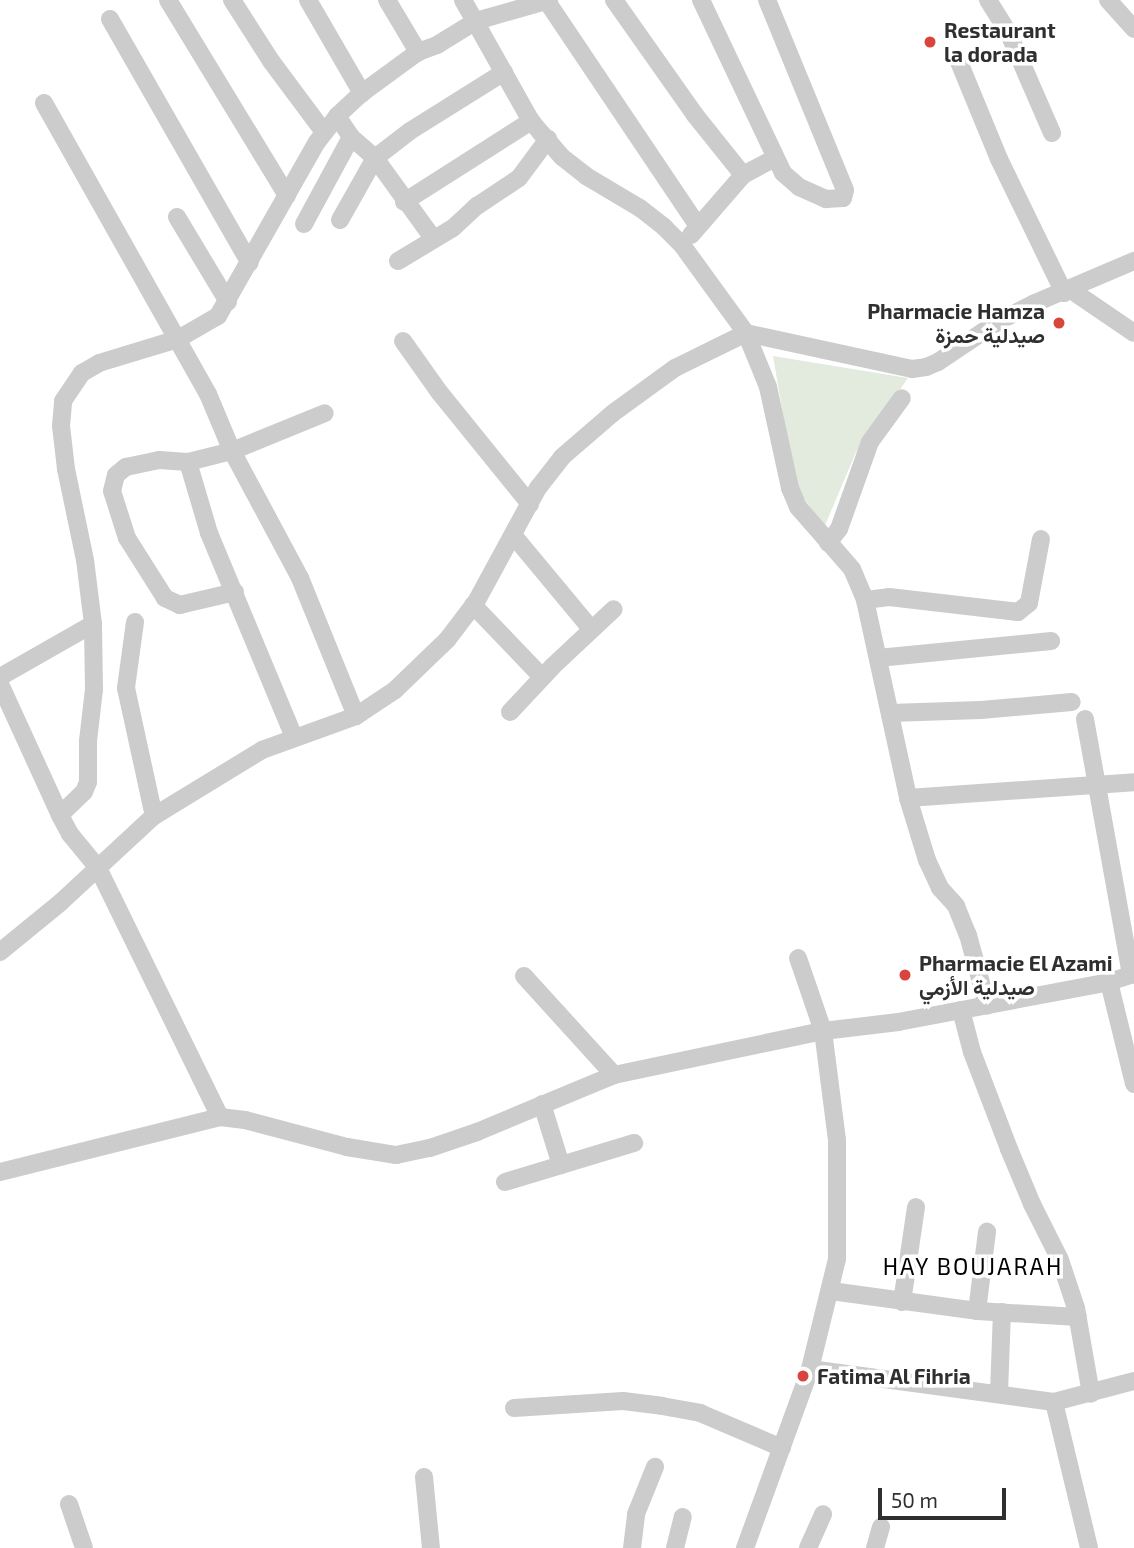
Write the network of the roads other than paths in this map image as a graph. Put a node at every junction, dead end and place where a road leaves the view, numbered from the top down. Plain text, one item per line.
1 (168, 0) edge
2 (232, 0) edge
3 (308, 0) edge
4 (387, 0) edge
5 (463, 0) edge
6 (614, 0) edge
7 (701, 0) edge
8 (767, 0) edge
9 (988, 0) edge
10 (1108, 0) edge
11 (547, 1) edge
12 (110, 19) dead end
13 (476, 21) junction
14 (1134, 29) edge
15 (418, 52) junction
16 (957, 57) dead end
17 (504, 72) junction
18 (362, 93) junction
19 (44, 103) dead end
20 (337, 116) junction
21 (531, 121) junction
22 (324, 132) junction
23 (1052, 133) dead end
24 (351, 137) junction
25 (548, 139) junction
26 (375, 158) junction
27 (775, 158) junction
28 (743, 175) junction
29 (287, 196) junction
30 (404, 202) junction
31 (177, 217) dead end
32 (340, 220) dead end
33 (304, 224) dead end
34 (698, 226) junction
35 (433, 238) junction
36 (682, 245) junction
37 (398, 261) dead end
38 (1134, 261) edge
39 (250, 263) junction
40 (1068, 291) junction
41 (228, 302) junction
42 (746, 333) junction
43 (1134, 333) edge
44 (178, 339) junction
45 (403, 341) dead end
46 (902, 398) dead end
47 (325, 412) dead end
48 (232, 451) junction
49 (188, 463) junction
50 (530, 503) junction
51 (513, 535) junction
52 (1041, 539) dead end
53 (828, 543) junction
54 (235, 592) junction
55 (866, 600) junction
56 (473, 606) junction
57 (614, 609) dead end
58 (135, 622) dead end
59 (93, 624) junction
60 (591, 629) junction
61 (1051, 641) dead end
62 (878, 657) junction
63 (0, 677) edge
64 (542, 677) junction
65 (0, 684) edge
66 (1072, 702) dead end
67 (510, 712) dead end
68 (890, 713) junction
69 (356, 716) junction
70 (1085, 719) dead end
71 (294, 737) junction
72 (1134, 782) edge
73 (1097, 784) junction
74 (908, 798) junction
75 (60, 815) junction
76 (153, 816) junction
77 (98, 868) junction
78 (0, 951) edge
79 (798, 958) dead end
80 (1132, 974) edge
81 (524, 976) dead end
82 (1109, 982) junction
83 (987, 1005) junction
84 (961, 1010) junction
85 (823, 1031) junction
86 (614, 1075) junction
87 (1134, 1084) edge
88 (542, 1104) junction
89 (220, 1117) junction
90 (634, 1143) dead end
91 (561, 1165) junction
92 (0, 1172) edge
93 (505, 1182) dead end
94 (916, 1207) dead end
95 (987, 1232) dead end
96 (831, 1291) junction
97 (902, 1302) junction
98 (977, 1311) junction
99 (1002, 1312) junction
100 (1078, 1317) junction
101 (810, 1369) junction
102 (1134, 1381) edge
103 (999, 1393) junction
104 (1091, 1394) junction
105 (1054, 1402) junction
106 (514, 1408) dead end
107 (782, 1448) junction
108 (655, 1467) dead end
109 (424, 1477) dead end
110 (69, 1504) dead end
111 (823, 1514) dead end
112 (683, 1517) dead end
113 (881, 1527) dead end
114 (84, 1548) edge
115 (431, 1548) edge
116 (632, 1548) edge
117 (675, 1548) edge
118 (745, 1548) edge
119 (808, 1548) edge
120 (875, 1548) edge
121 (1089, 1548) edge

1 - 29 street
2 - 22 street
3 - 18 street
4 - 15 street
5 - 13 street
6 - 28 street
7 - 27 street
8 - 27 street
9 - 23 street
10 - 14 street
11 - 13 street
11 - 34 street
12 - 39 street
13 - 15 street
13 - 17 street
15 - 18 street
16 - 40 street
17 - 21 street
17 - 26 street
18 - 20 street
19 - 44 street
20 - 22 street
20 - 24 street
21 - 25 street
21 - 30 street
22 - 29 street
24 - 26 street
24 - 33 street
25 - 35 street
25 - 36 street
26 - 30 street
26 - 32 street
27 - 28 street
28 - 34 street
29 - 39 street
30 - 35 street
31 - 41 street
34 - 36 street
35 - 37 street
36 - 42 street
38 - 40 street
39 - 41 street
40 - 42 street
40 - 43 street
41 - 44 street
42 - 50 street
42 - 53 street
44 - 48 street
44 - 59 street
45 - 50 street
46 - 53 street
47 - 48 street
48 - 49 street
48 - 69 street
49 - 54 street
49 - 54 street
50 - 51 street
51 - 56 street
51 - 60 street
52 - 55 street
53 - 55 street
54 - 71 street
55 - 62 street
56 - 64 street
56 - 69 street
57 - 60 street
58 - 76 street
59 - 63 street
59 - 75 street
60 - 64 street
61 - 62 street
62 - 68 street
64 - 67 street
65 - 75 street
66 - 68 street
68 - 74 street
69 - 71 street
70 - 73 street
71 - 76 street
72 - 73 street
73 - 74 street
73 - 80 street
74 - 83 street
75 - 77 street
76 - 77 street
77 - 78 street
77 - 89 street
79 - 85 street
80 - 82 street
81 - 86 street
82 - 83 street
82 - 87 street
83 - 84 street
84 - 85 street
84 - 100 street
85 - 86 street
85 - 96 street
86 - 88 street
88 - 89 street
88 - 91 street
89 - 92 street
90 - 91 street
91 - 93 street
94 - 97 street
95 - 98 street
96 - 97 street
96 - 101 street
97 - 98 street
98 - 99 street
99 - 100 street
99 - 103 street
100 - 104 street
101 - 103 street
101 - 107 street
102 - 104 street
103 - 105 street
104 - 105 street
105 - 121 street
106 - 107 street
107 - 118 street
108 - 116 street
109 - 115 street
110 - 114 street
111 - 119 street
112 - 117 street
113 - 120 street

